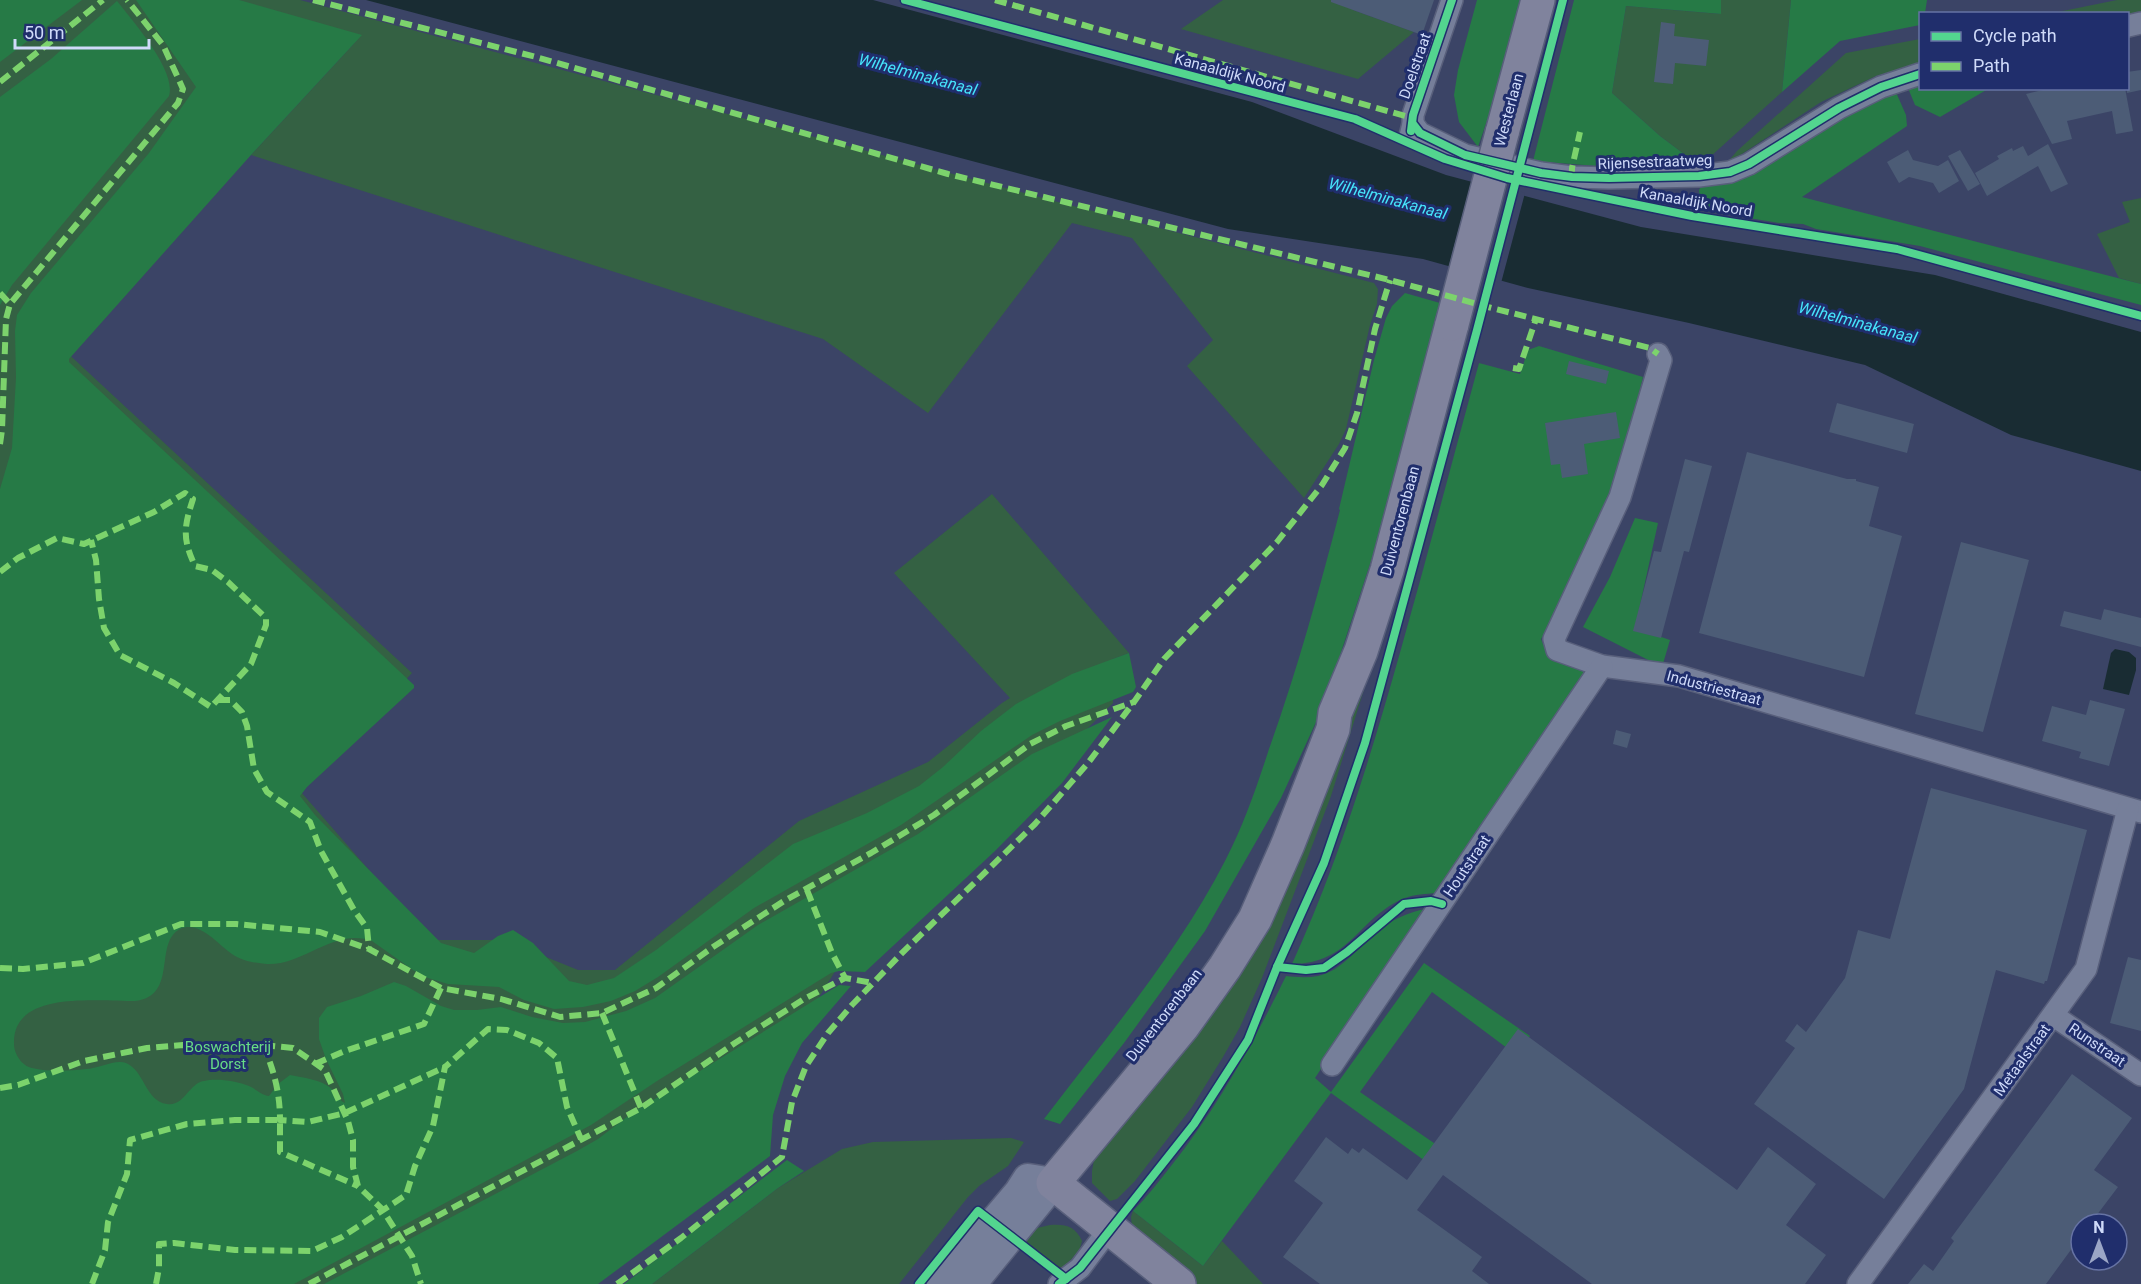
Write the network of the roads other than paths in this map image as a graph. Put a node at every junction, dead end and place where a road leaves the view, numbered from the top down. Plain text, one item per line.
1 (1452, 0) edge
2 (1538, 0) edge
3 (1919, 74) edge
4 (1411, 133) joint
5 (1452, 324) joint
6 (1658, 354) dead end
7 (1602, 666) junction
8 (2135, 810) edge
9 (2054, 1016) junction
10 (1332, 1065) dead end
11 (2141, 1075) edge
12 (1041, 1187) junction
13 (1104, 1235) junction
14 (942, 1284) edge
15 (971, 1284) edge
16 (1059, 1284) edge
17 (1156, 1284) edge
18 (1179, 1284) edge
19 (1858, 1284) edge

1 - 4 street, Doelstraat
2 - 5 main road, Westerlaan, bridge
3 - 4 street, Rijensestraatweg
5 - 12 main road, Duiventorenbaan
6 - 7 street, Industriestraat
7 - 8 street, Industriestraat
7 - 10 street, Houtstraat
8 - 9 street, Metaalstraat
9 - 11 street, Runstraat
9 - 19 street, Metaalstraat
12 - 13 main road
12 - 14 main road, Duiventorenbaan
12 - 15 main road, Duiventorenbaan
13 - 16 street
13 - 17 main road
13 - 18 main road

